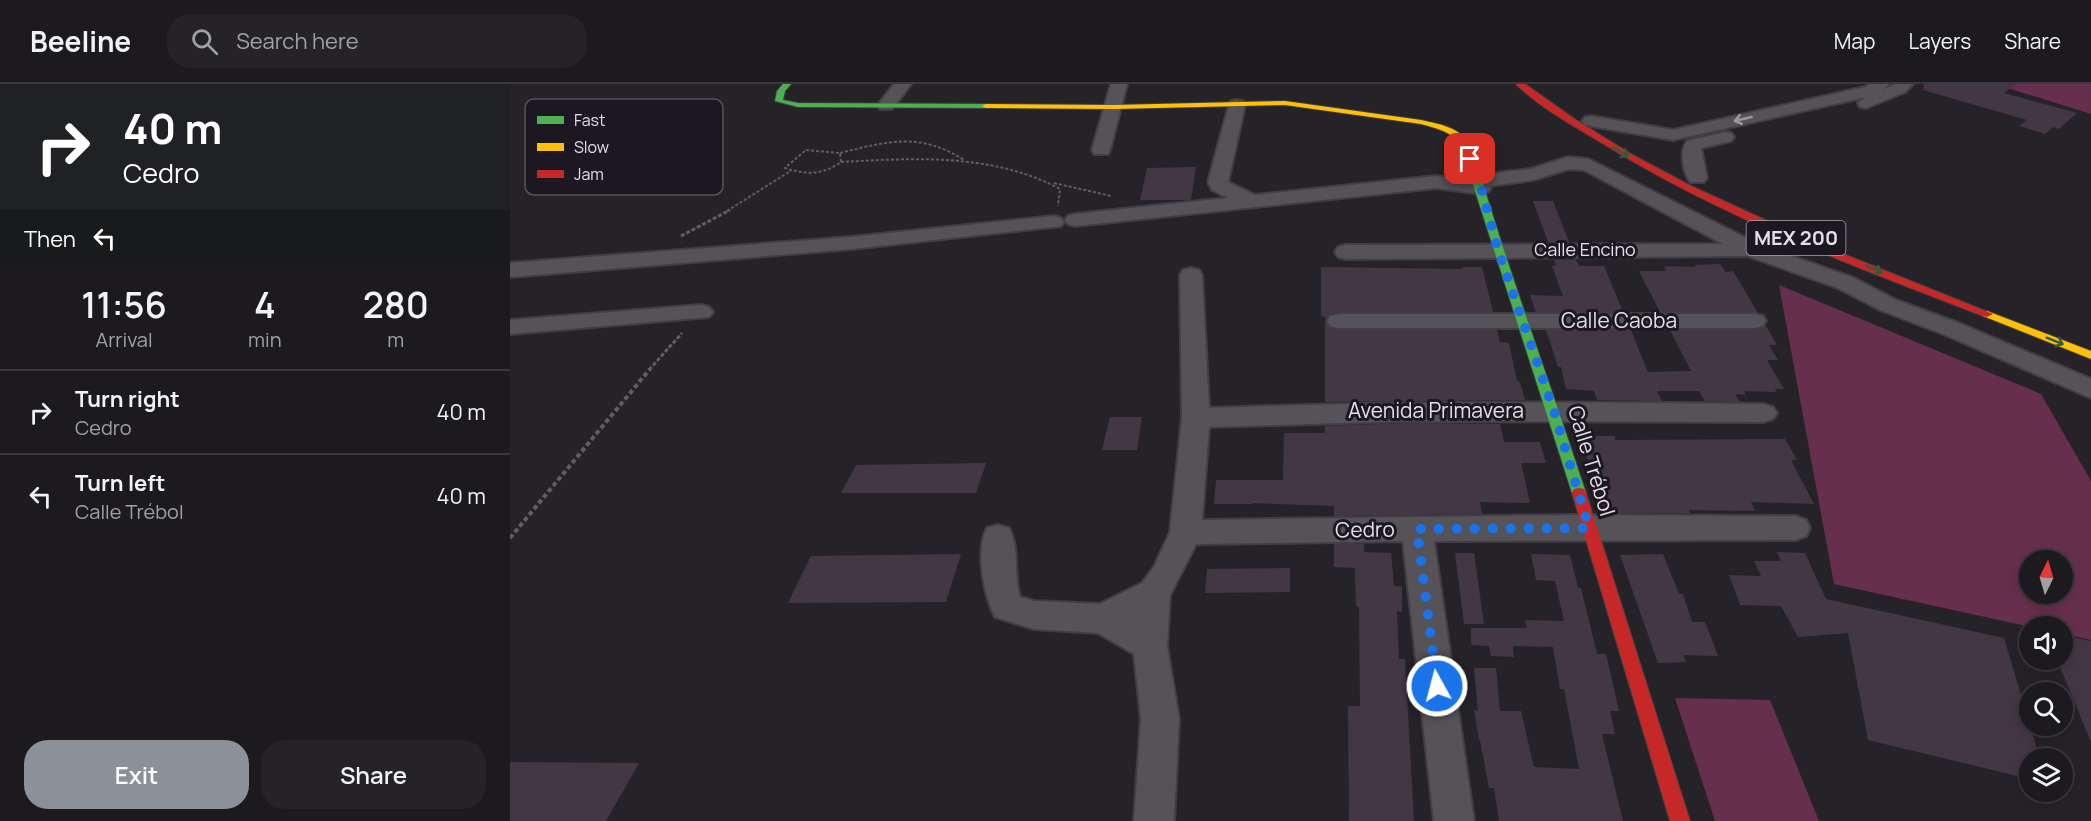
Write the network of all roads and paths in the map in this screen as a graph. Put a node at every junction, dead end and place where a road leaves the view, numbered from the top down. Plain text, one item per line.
1 (787, 84) edge
2 (903, 84) edge
3 (1119, 84) edge
4 (1520, 84) edge
5 (1540, 84) edge
6 (1881, 84) edge
7 (1905, 84) edge
8 (886, 105) junction
9 (1237, 105) junction
10 (1114, 106) junction
11 (1591, 122) junction
12 (1673, 135) junction
13 (1693, 145) junction
14 (1101, 150) dead end
15 (840, 153) junction
16 (964, 160) junction
17 (841, 162) junction
18 (792, 170) junction
19 (1697, 178) junction
20 (1480, 184) junction
21 (1251, 201) junction
22 (1065, 221) junction
23 (677, 238) dead end
24 (1498, 250) junction
25 (1752, 250) junction
26 (1346, 252) dead end
27 (510, 270) edge
28 (1191, 275) dead end
29 (701, 312) joint
30 (1339, 321) dead end
31 (1523, 321) junction
32 (1754, 321) dead end
33 (510, 327) edge
34 (2091, 341) edge
35 (2091, 355) edge
36 (2091, 389) edge
37 (1554, 411) junction
38 (1763, 413) dead end
39 (1196, 418) junction
40 (1589, 528) junction
41 (1795, 528) dead end
42 (1417, 529) junction
43 (1186, 532) junction
44 (998, 537) dead end
45 (510, 538) edge
46 (1154, 593) junction
47 (1103, 619) junction
48 (1150, 646) junction
49 (1154, 821) edge
50 (1454, 821) edge
51 (1680, 821) edge

1 - 8 main road
2 - 8 street
3 - 10 street
4 -> 35 main road, MEX 200
5 - 11 main road, MEX 200
6 -> 12 street
7 - 13 street
8 - 10 main road
9 - 10 main road
9 - 20 main road, Calle Trébol
9 - 21 street
10 - 14 street
11 - 12 street
11 - 19 main road, MEX 200
12 - 13 street
13 - 19 street
15 - 16 path
15 - 17 path
15 - 18 path
16 - 17 path
16 - 22 path
17 - 18 path
18 - 23 path
19 - 34 main road, MEX 200
20 - 21 street
20 - 24 main road, Calle Trébol
20 - 25 street
21 - 22 street
22 - 27 street
24 - 25 street, Calle Encino
24 - 26 street, Calle Encino
24 - 31 main road, Calle Trébol
25 - 36 street
28 - 39 street
29 - 33 street
29 - 45 path
30 - 31 street, Calle Caoba
31 - 32 street, Calle Caoba
31 - 37 main road, Calle Trébol
37 - 38 street, Avenida Primavera
37 - 39 street, Avenida Primavera
37 - 40 main road, Calle Trébol
39 - 43 street
40 - 41 street, Cedro
40 - 42 street, Cedro
40 - 51 main road, Calle Trébol
42 - 43 street, Cedro
42 - 50 street
43 - 46 street
44 - 47 street
46 - 47 street
46 - 48 street
47 - 48 street
48 - 49 street

